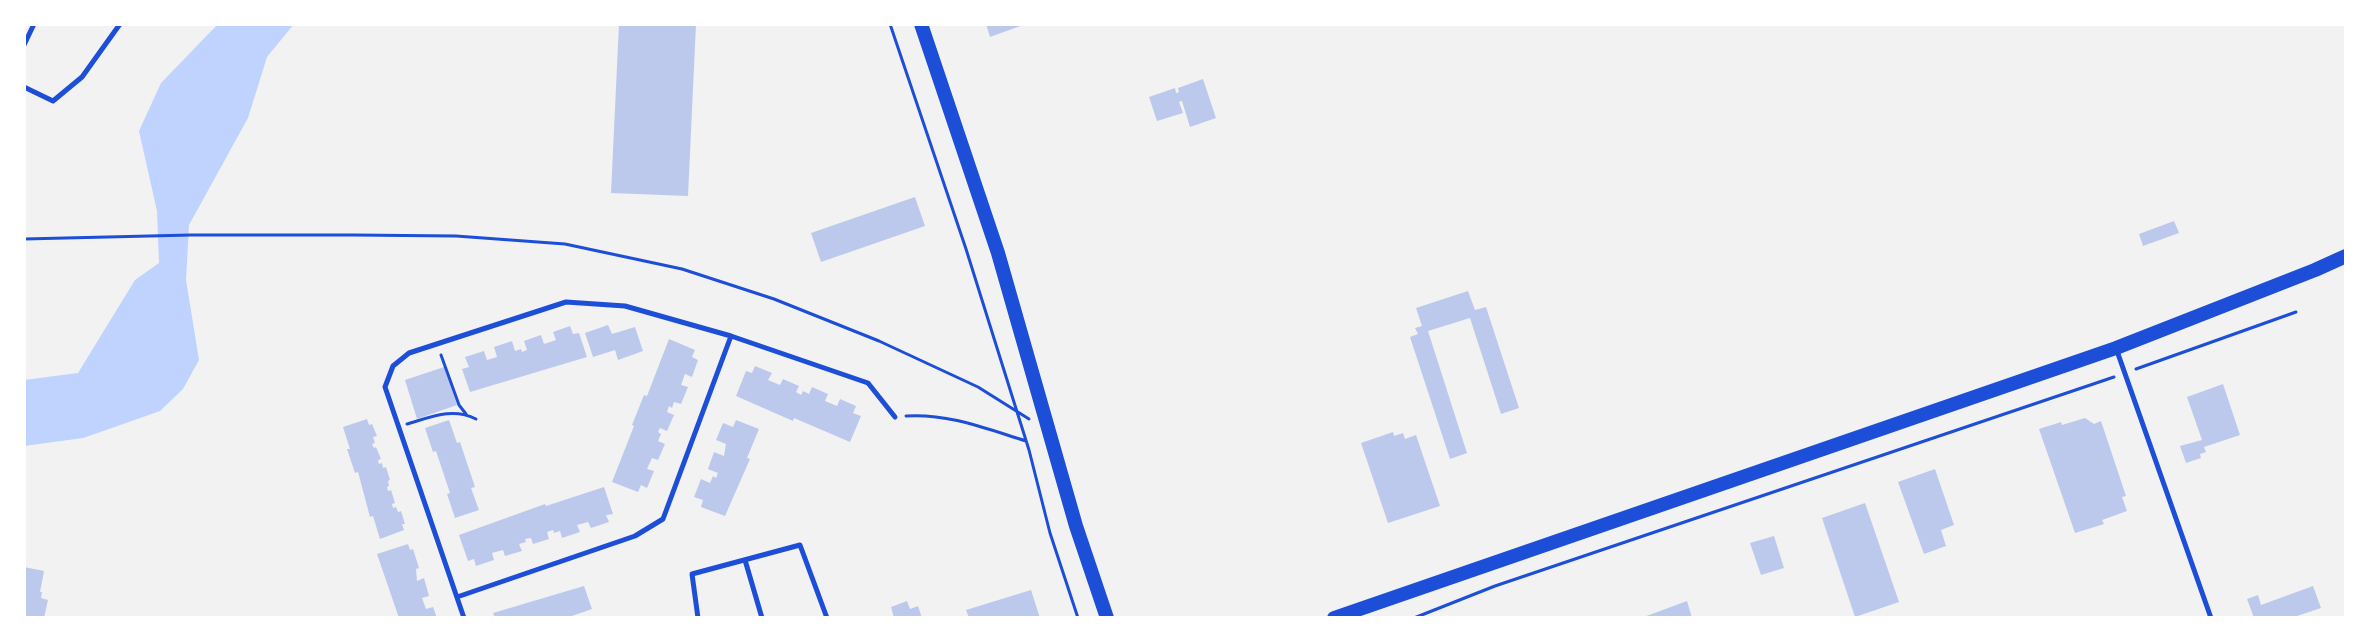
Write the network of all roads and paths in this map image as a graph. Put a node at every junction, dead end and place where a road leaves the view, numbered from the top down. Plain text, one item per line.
1 (34, 24) edge
2 (120, 24) edge
3 (890, 24) edge
4 (921, 24) edge
5 (24, 45) edge
6 (24, 87) edge
7 (24, 239) edge
8 (2346, 256) edge
9 (2296, 312) dead end
10 (731, 336) junction
11 (437, 344) junction
12 (2116, 348) junction
13 (2125, 373) junction
14 (1017, 412) junction
15 (466, 414) junction
16 (895, 417) joint
17 (476, 419) dead end
18 (399, 427) junction
19 (1050, 433) junction
20 (1026, 441) junction
21 (745, 560) junction
22 (457, 597) junction
23 (464, 618) edge
24 (698, 618) edge
25 (762, 618) edge
26 (827, 618) edge
27 (1078, 618) edge
28 (1107, 618) edge
29 (1334, 618) edge
30 (1414, 618) edge
31 (2211, 618) edge

1 - 5 lane
2 - 6 lane
3 - 14 path
4 - 19 main road
7 - 14 path
8 - 12 main road
9 - 13 path
10 - 11 lane
10 - 16 lane
10 - 22 lane
11 - 15 path
11 - 18 lane
12 - 13 lane
12 - 29 main road
13 - 30 path
13 - 31 lane
14 - 19 path
14 - 20 path
15 - 17 path
15 - 18 path
16 - 20 path
18 - 22 lane
19 - 28 main road
20 - 27 path
21 - 24 lane
21 - 25 lane
21 - 26 lane
22 - 23 lane

